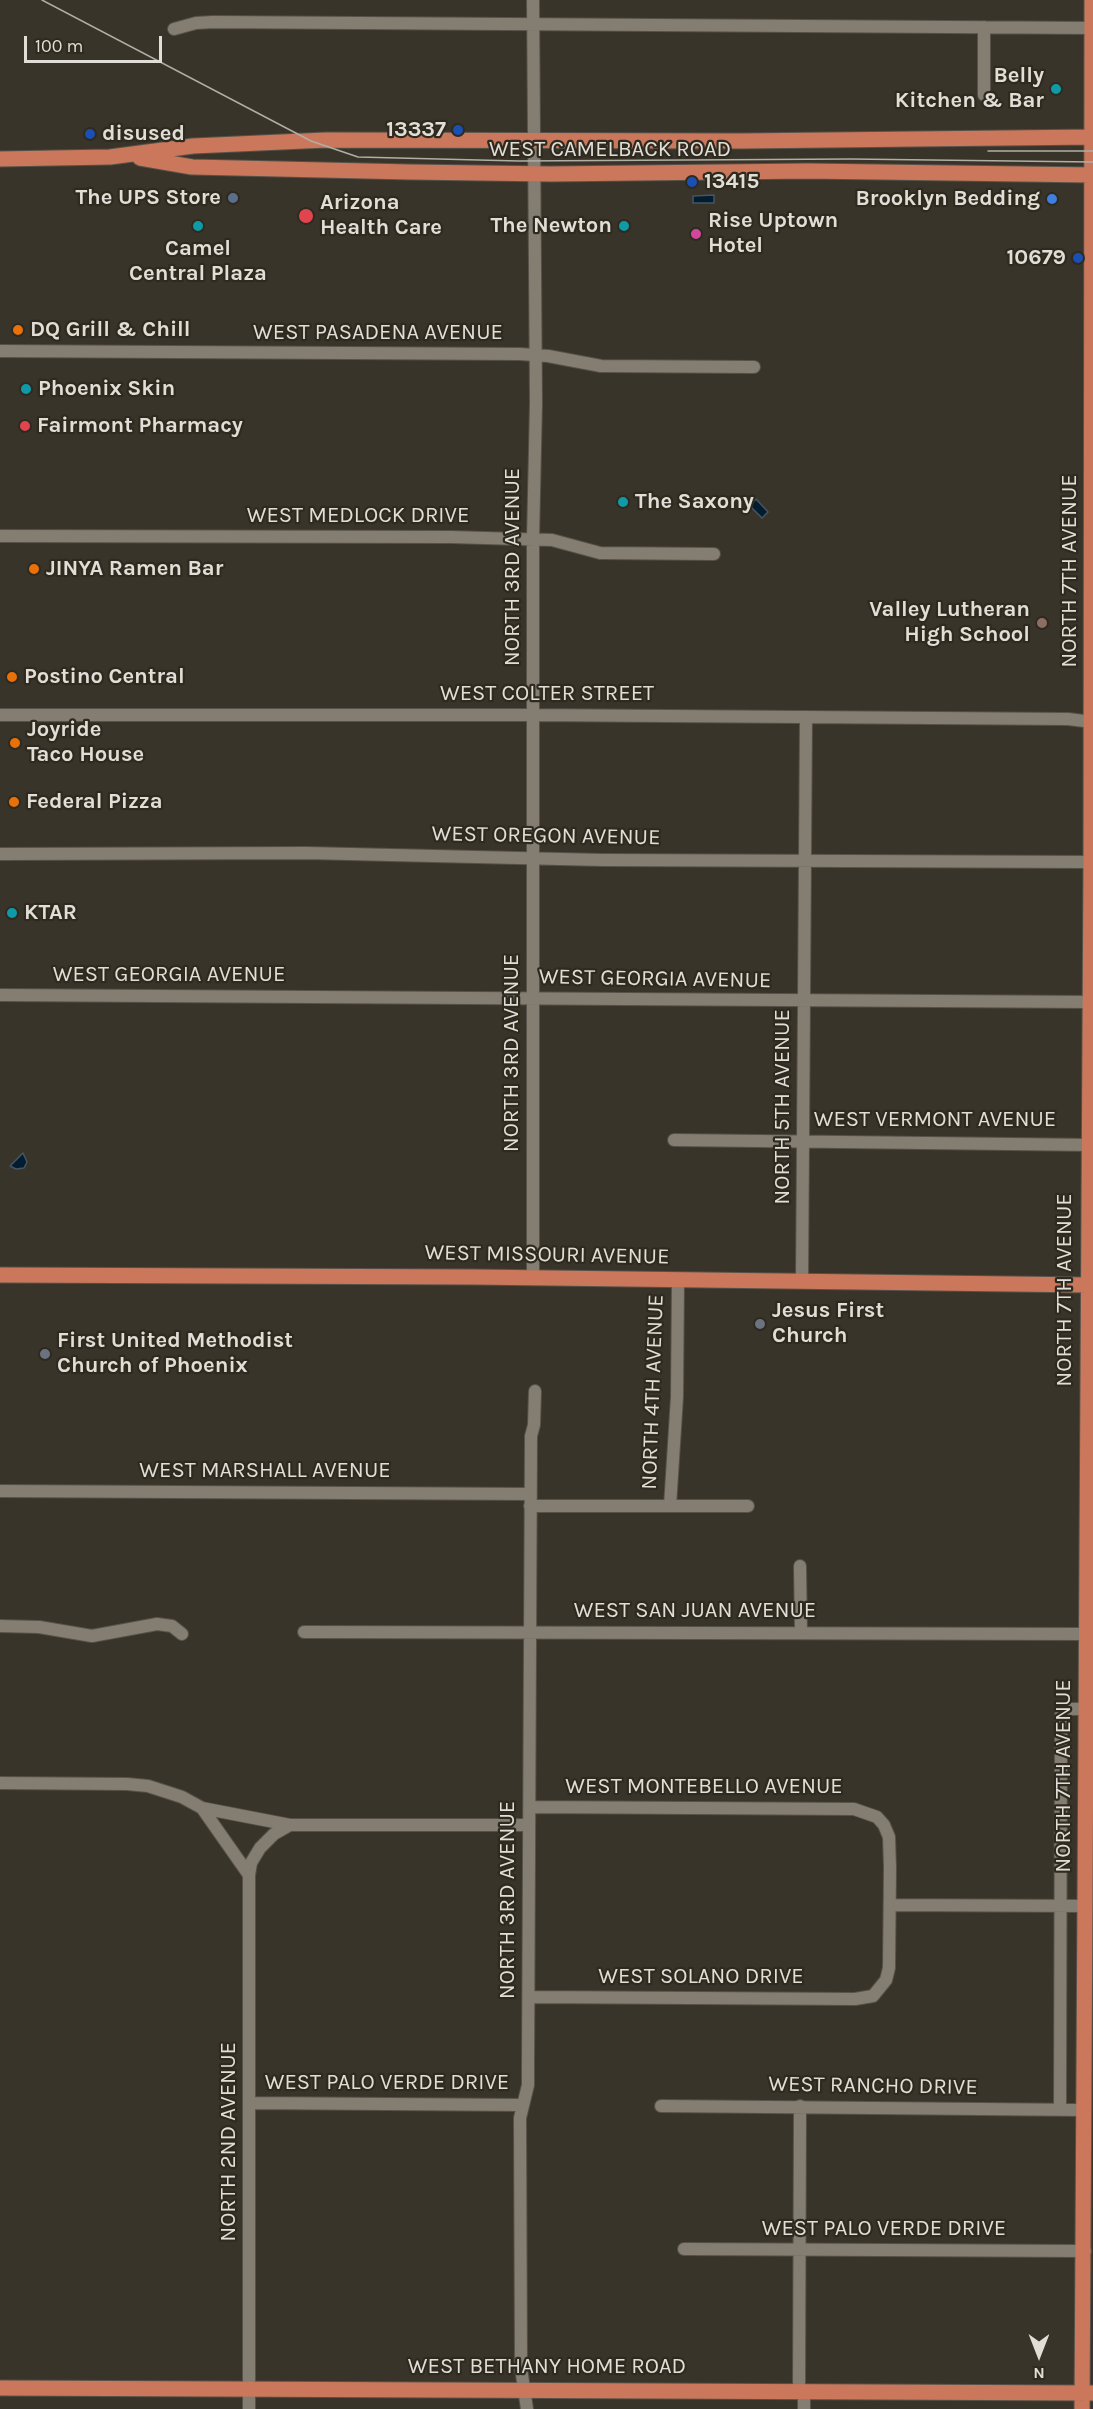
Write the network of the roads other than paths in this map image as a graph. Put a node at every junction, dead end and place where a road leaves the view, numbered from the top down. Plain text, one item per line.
1 (533, 0) edge
2 (1092, 0) edge
3 (533, 24) junction
4 (984, 27) junction
5 (1093, 28) edge
6 (174, 29) dead end
7 (984, 95) dead end
8 (1093, 137) edge
9 (534, 141) junction
10 (241, 143) junction
11 (128, 156) junction
12 (0, 159) edge
13 (207, 167) junction
14 (534, 174) junction
15 (1093, 175) edge
16 (0, 351) edge
17 (535, 355) junction
18 (754, 367) dead end
19 (0, 536) edge
20 (533, 539) junction
21 (714, 554) dead end
22 (0, 715) edge
23 (533, 715) junction
24 (806, 717) junction
25 (1092, 722) edge
26 (0, 854) edge
27 (533, 858) junction
28 (805, 861) junction
29 (1091, 862) junction
30 (0, 995) edge
31 (532, 999) junction
32 (805, 1001) junction
33 (1091, 1002) edge
34 (674, 1140) dead end
35 (804, 1140) junction
36 (1091, 1144) edge
37 (0, 1275) edge
38 (533, 1278) junction
39 (678, 1280) junction
40 (802, 1281) junction
41 (1090, 1285) edge
42 (535, 1391) dead end
43 (1090, 1421) edge
44 (0, 1491) edge
45 (530, 1500) junction
46 (670, 1506) junction
47 (748, 1506) dead end
48 (1090, 1559) edge
49 (800, 1566) dead end
50 (0, 1626) edge
51 (304, 1632) dead end
52 (530, 1632) junction
53 (801, 1632) junction
54 (182, 1634) dead end
55 (1087, 1634) junction
56 (1089, 1701) edge
57 (0, 1783) edge
58 (530, 1807) junction
59 (202, 1808) junction
60 (290, 1825) junction
61 (529, 1826) junction
62 (249, 1875) junction
63 (890, 1905) junction
64 (1062, 1906) junction
65 (1086, 1906) junction
66 (1089, 1928) edge
67 (529, 1997) junction
68 (1089, 2081) edge
69 (251, 2103) junction
70 (523, 2104) junction
71 (661, 2106) dead end
72 (800, 2106) junction
73 (1060, 2110) junction
74 (1085, 2110) junction
75 (1088, 2241) edge
76 (684, 2248) dead end
77 (799, 2249) junction
78 (0, 2388) edge
79 (523, 2389) junction
80 (249, 2390) junction
81 (801, 2391) junction
82 (1088, 2393) edge
83 (249, 2409) edge
84 (527, 2409) edge
85 (804, 2409) edge
86 (1082, 2409) edge

1 - 3 street, NORTH 3RD AVENUE
2 - 5 main road, NORTH 7TH AVENUE
3 - 4 street
3 - 6 street
3 - 9 street, NORTH 3RD AVENUE
4 - 5 street
4 - 7 street
5 - 8 main road, NORTH 7TH AVENUE
8 - 9 main road, WEST CAMELBACK ROAD
8 - 15 main road, NORTH 7TH AVENUE
9 - 10 main road, WEST CAMELBACK ROAD
9 - 14 street, NORTH 3RD AVENUE
10 - 11 main road, WEST CAMELBACK ROAD
10 - 13 main road
11 - 12 main road, WEST CAMELBACK ROAD
11 - 13 main road, WEST CAMELBACK ROAD
13 - 14 main road, WEST CAMELBACK ROAD
14 - 15 main road, WEST CAMELBACK ROAD
14 - 17 street, NORTH 3RD AVENUE
15 - 25 main road, NORTH 7TH AVENUE
16 - 17 street, WEST PASADENA AVENUE
17 - 18 street, WEST PASADENA AVENUE
17 - 20 street, NORTH 3RD AVENUE
19 - 20 street, WEST MEDLOCK DRIVE
20 - 21 street, WEST MEDLOCK DRIVE
20 - 23 street, NORTH 3RD AVENUE
22 - 23 street, WEST COLTER STREET
23 - 24 street, WEST COLTER STREET
23 - 27 street, NORTH 3RD AVENUE
24 - 25 street, WEST COLTER STREET
24 - 28 street, NORTH 5TH AVENUE
25 - 29 main road, NORTH 7TH AVENUE
26 - 27 street, WEST OREGON AVENUE
27 - 28 street, WEST OREGON AVENUE
27 - 31 street, NORTH 3RD AVENUE
28 - 29 street, WEST OREGON AVENUE
28 - 32 street, NORTH 5TH AVENUE
29 - 33 main road, NORTH 7TH AVENUE
30 - 31 street, WEST GEORGIA AVENUE
31 - 32 street, WEST GEORGIA AVENUE
31 - 38 street, NORTH 3RD AVENUE
32 - 33 street, WEST GEORGIA AVENUE
32 - 35 street, NORTH 5TH AVENUE
33 - 36 main road, NORTH 7TH AVENUE
34 - 35 street, WEST VERMONT AVENUE
35 - 36 street, WEST VERMONT AVENUE
35 - 40 street, NORTH 5TH AVENUE
36 - 41 main road, NORTH 7TH AVENUE
37 - 38 main road, WEST MISSOURI AVENUE
38 - 39 main road, WEST MISSOURI AVENUE
39 - 40 main road, WEST MISSOURI AVENUE
39 - 46 street, NORTH 4TH AVENUE
40 - 41 main road, WEST MISSOURI AVENUE
41 - 43 main road, NORTH 7TH AVENUE
42 - 45 street, NORTH 3RD AVENUE
43 - 48 main road, NORTH 7TH AVENUE
44 - 45 street, WEST MARSHALL AVENUE
45 - 46 street, WEST MARSHALL AVENUE
45 - 52 street, NORTH 3RD AVENUE
46 - 47 street, WEST MARSHALL AVENUE
48 - 55 main road, NORTH 7TH AVENUE
49 - 53 street
50 - 54 street
51 - 52 street, WEST SAN JUAN AVENUE
52 - 53 street, WEST SAN JUAN AVENUE
52 - 58 street, NORTH 3RD AVENUE
53 - 55 street, WEST SAN JUAN AVENUE
55 - 56 main road, NORTH 7TH AVENUE
56 - 64 street
56 - 65 main road, NORTH 7TH AVENUE
57 - 59 street
58 - 61 street, NORTH 3RD AVENUE
58 - 63 street, WEST MONTEBELLO AVENUE
59 - 60 street
59 - 62 street
60 - 61 street
60 - 62 street, NORTH 2ND AVENUE
61 - 67 street, NORTH 3RD AVENUE
62 - 69 street, NORTH 2ND AVENUE
63 - 64 street
63 - 67 street, WEST SOLANO DRIVE
64 - 65 street
64 - 73 street
65 - 66 main road, NORTH 7TH AVENUE
66 - 68 main road, NORTH 7TH AVENUE
67 - 70 street, NORTH 3RD AVENUE
68 - 74 main road, NORTH 7TH AVENUE
69 - 70 street, WEST PALO VERDE DRIVE
69 - 80 street, NORTH 2ND AVENUE
70 - 79 street, NORTH 3RD AVENUE
71 - 72 street, WEST RANCHO DRIVE
72 - 73 street, WEST RANCHO DRIVE
72 - 77 street
73 - 74 street, WEST RANCHO DRIVE
74 - 75 main road, NORTH 7TH AVENUE
75 - 77 street, WEST PALO VERDE DRIVE
75 - 82 main road, NORTH 7TH AVENUE
76 - 77 street, WEST PALO VERDE DRIVE
77 - 81 street
78 - 80 main road, WEST BETHANY HOME ROAD
79 - 80 main road, WEST BETHANY HOME ROAD
79 - 81 main road, WEST BETHANY HOME ROAD
79 - 84 street, NORTH 3RD AVENUE
80 - 83 street, NORTH 2ND AVENUE
81 - 82 main road, WEST BETHANY HOME ROAD
81 - 85 street
82 - 86 main road, NORTH 7TH AVENUE

